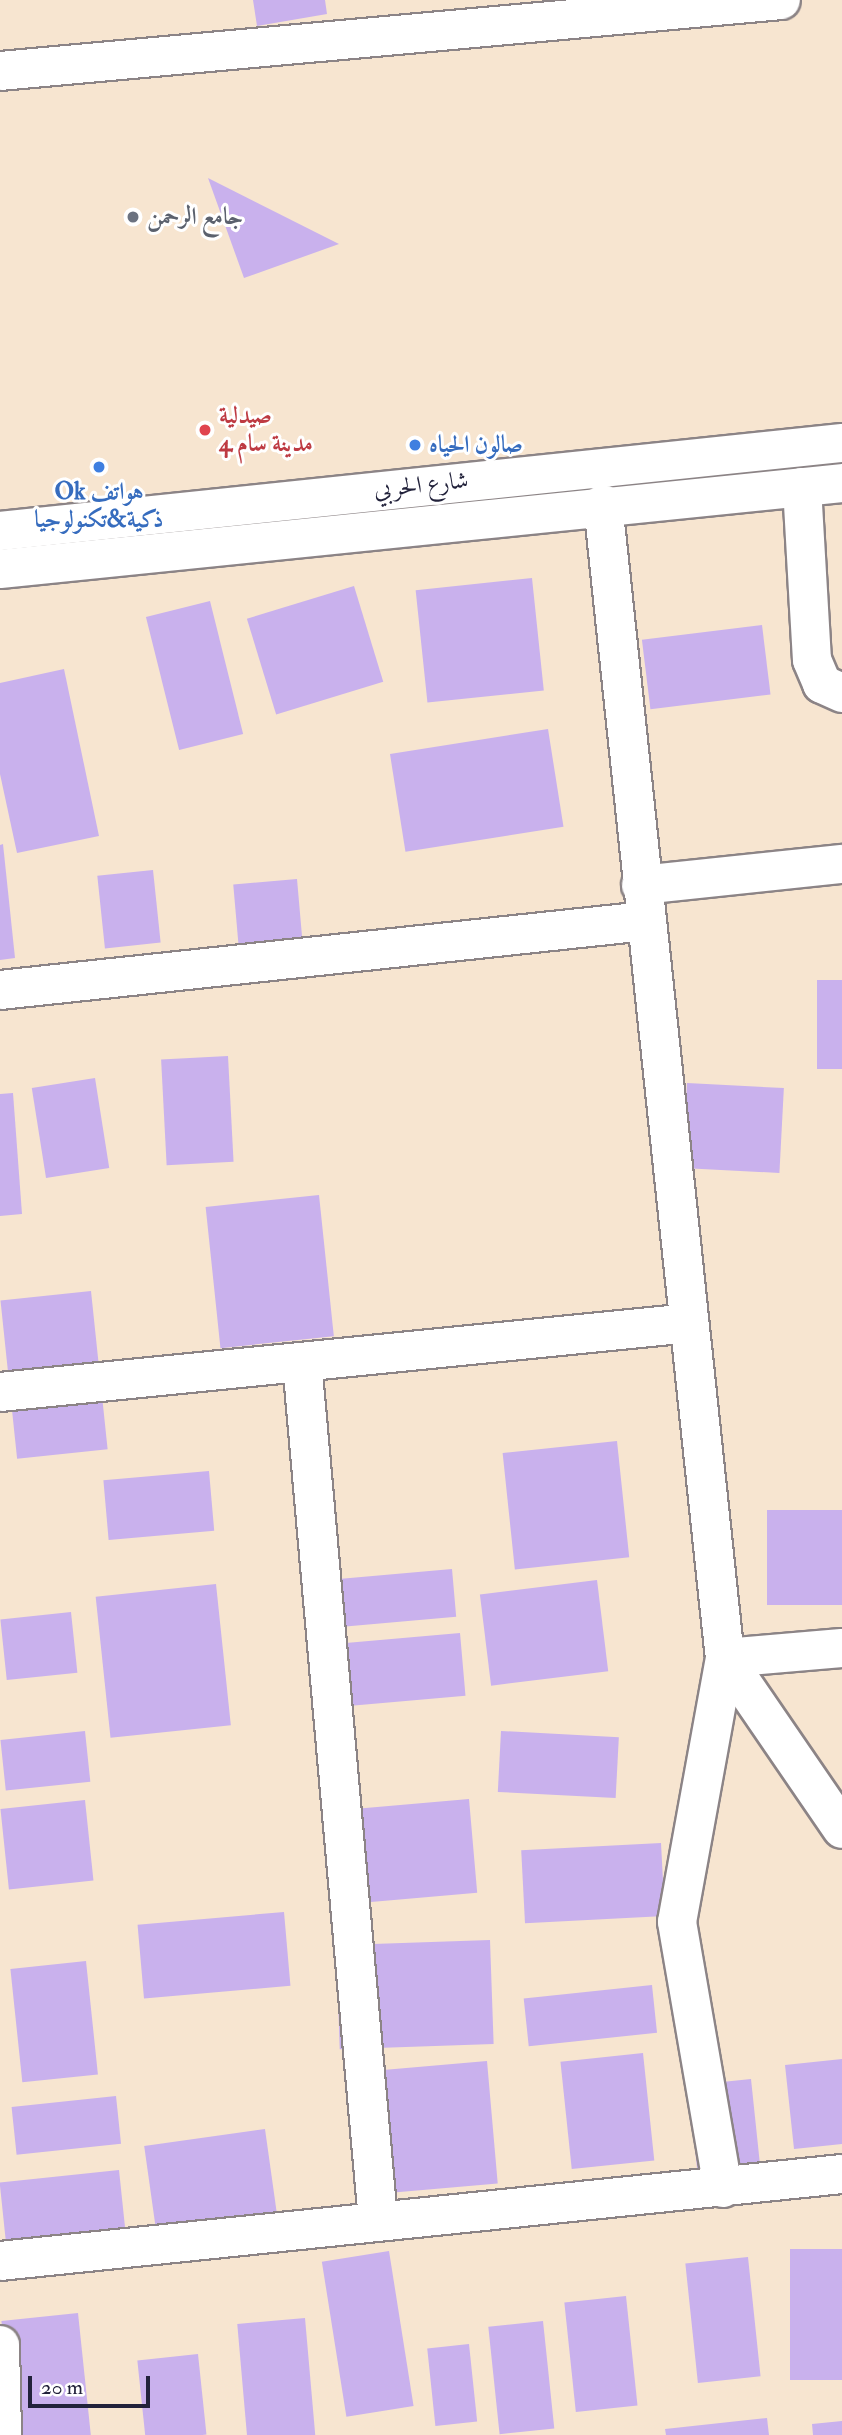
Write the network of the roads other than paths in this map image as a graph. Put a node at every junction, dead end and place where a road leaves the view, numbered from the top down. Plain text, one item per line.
1 (781, 0) edge
2 (0, 71) edge
3 (842, 443) edge
4 (842, 483) edge
5 (802, 487) junction
6 (603, 505) junction
7 (0, 531) edge
8 (0, 569) edge
9 (842, 693) edge
10 (842, 864) edge
11 (644, 903) junction
12 (0, 990) edge
13 (690, 1323) junction
14 (302, 1362) junction
15 (0, 1392) edge
16 (842, 1648) edge
17 (725, 1658) junction
18 (842, 1829) edge
19 (842, 2174) edge
20 (723, 2188) junction
21 (378, 2220) junction
22 (0, 2261) edge
23 (0, 2345) edge
24 (2, 2435) edge

1 - 2 street
3 - 7 street, شارع الحربي
4 - 5 street, شارع الحربي
5 - 6 street, شارع الحربي
5 - 9 street
6 - 8 street, شارع الحربي
6 - 11 street
10 - 11 street
11 - 12 street
11 - 13 street
13 - 14 street
13 - 17 street
14 - 15 street
14 - 21 street
16 - 17 street
17 - 18 street
17 - 20 street
19 - 20 street
20 - 21 street
21 - 22 street
23 - 24 street

